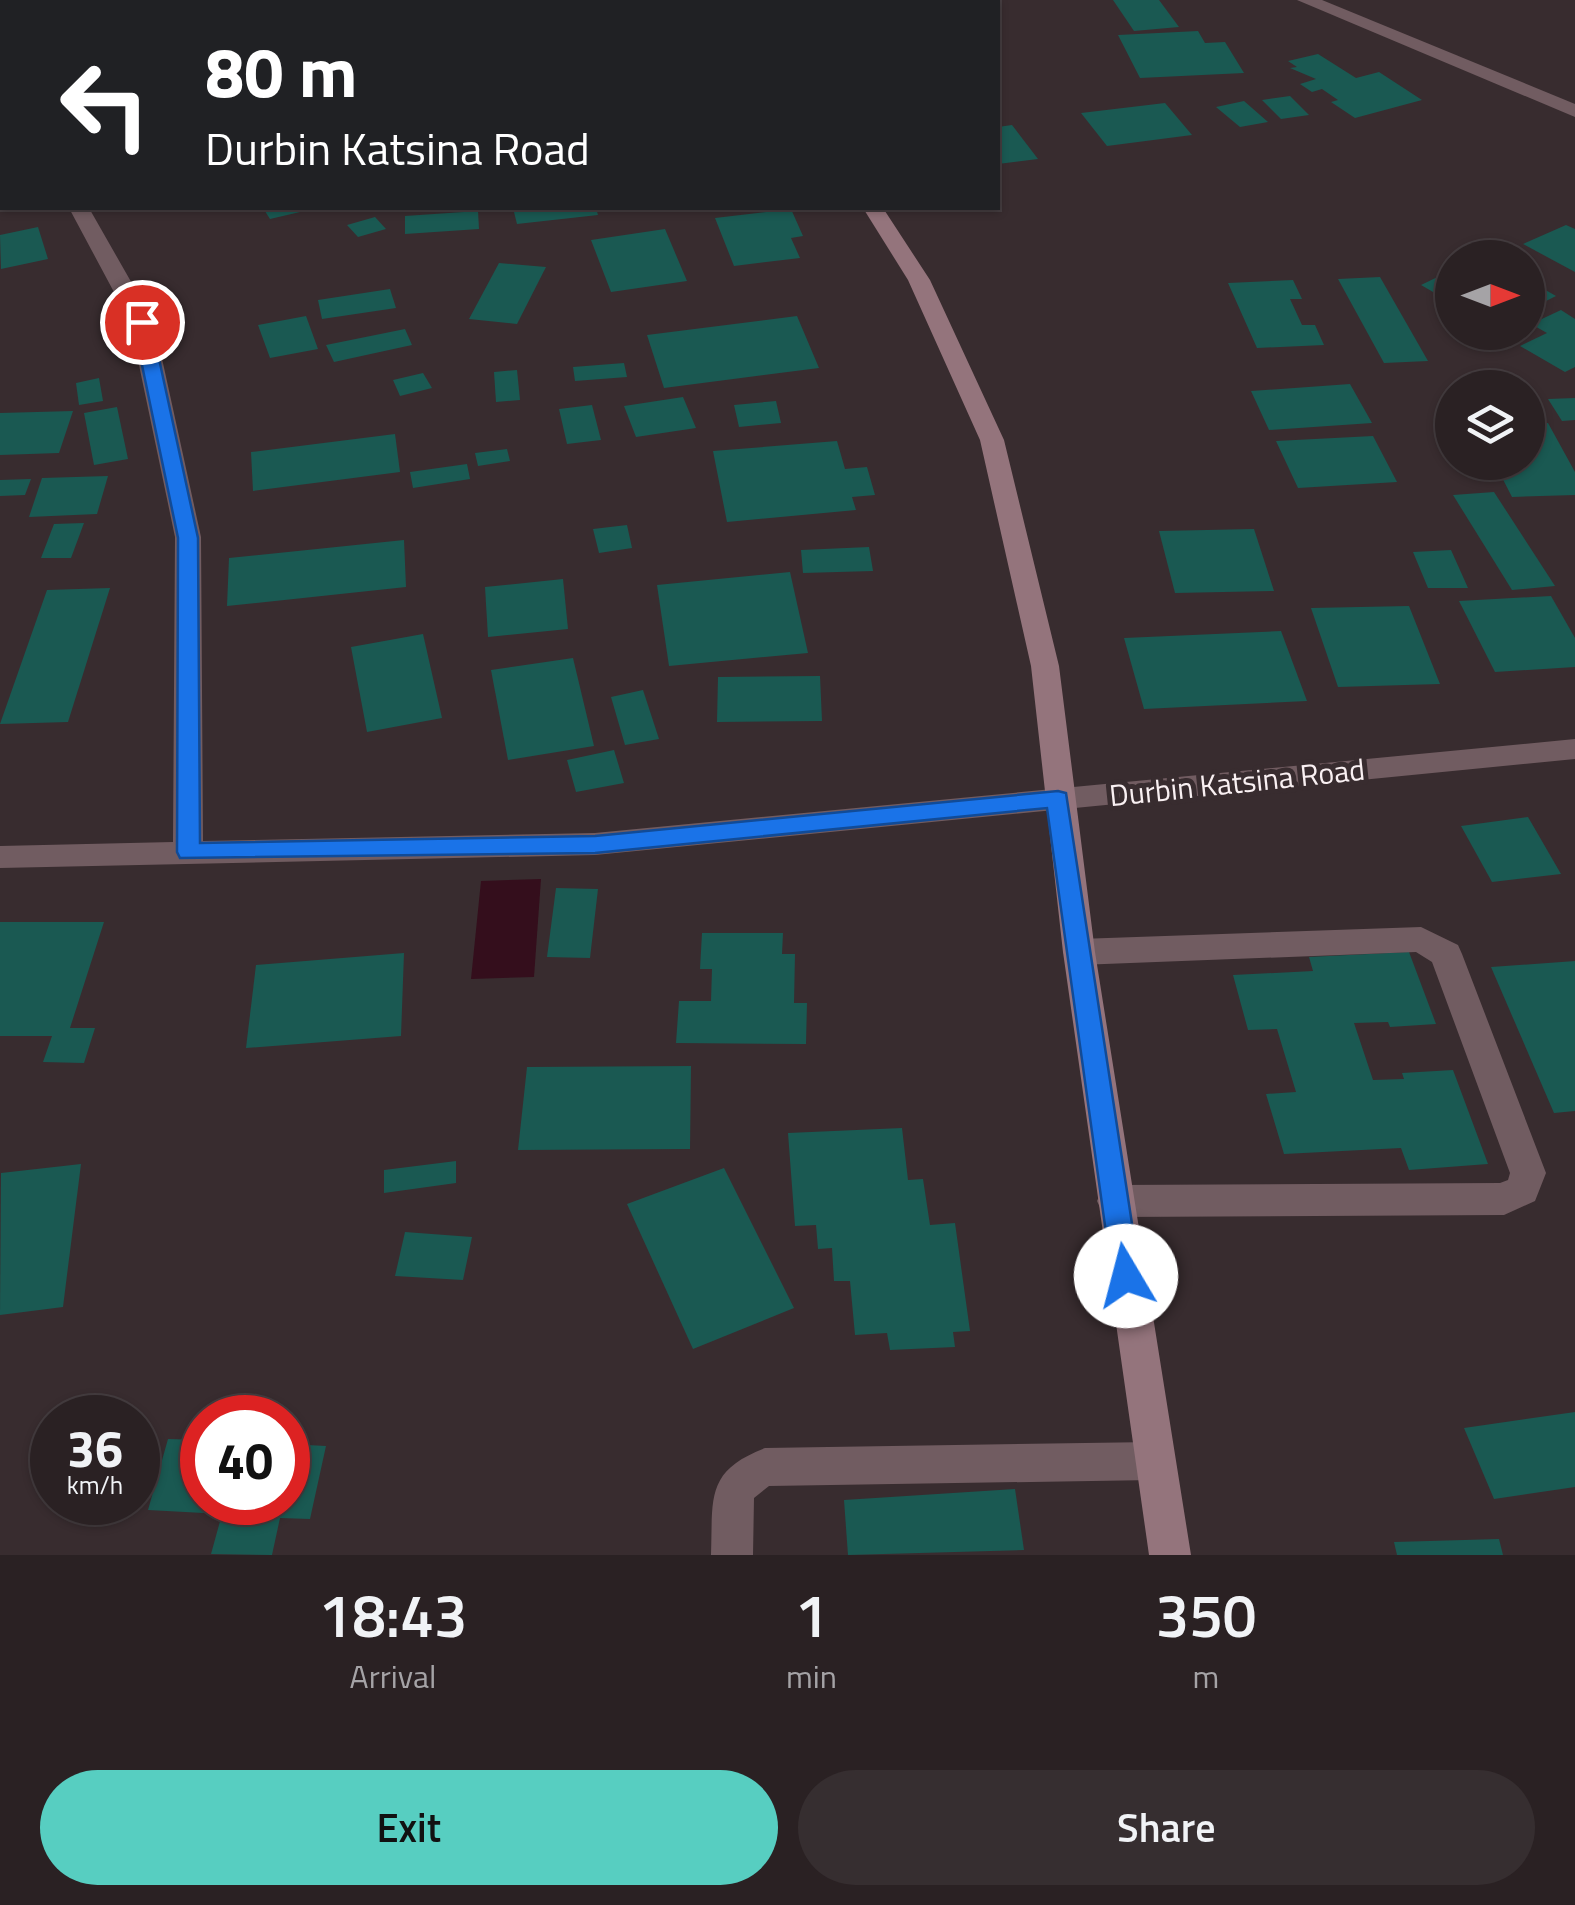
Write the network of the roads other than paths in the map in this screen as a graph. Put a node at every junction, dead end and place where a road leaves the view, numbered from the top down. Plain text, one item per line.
1 (1306, 0) edge
2 (1575, 111) edge
3 (80, 210) edge
4 (874, 210) edge
5 (1575, 749) edge
6 (1058, 799) junction
7 (188, 852) junction
8 (0, 857) edge
9 (1079, 952) junction
10 (1115, 1201) junction
11 (1153, 1462) junction
12 (732, 1555) edge
13 (1170, 1555) edge

1 - 2 street
3 - 7 street
4 - 6 street
5 - 6 street, Durbin Katsina Road
6 - 7 street, Durbin Katsina Road
6 - 9 street
7 - 8 street, Durbin Katsina Road
9 - 10 street
9 - 10 street
10 - 11 street
11 - 12 street
11 - 13 street

